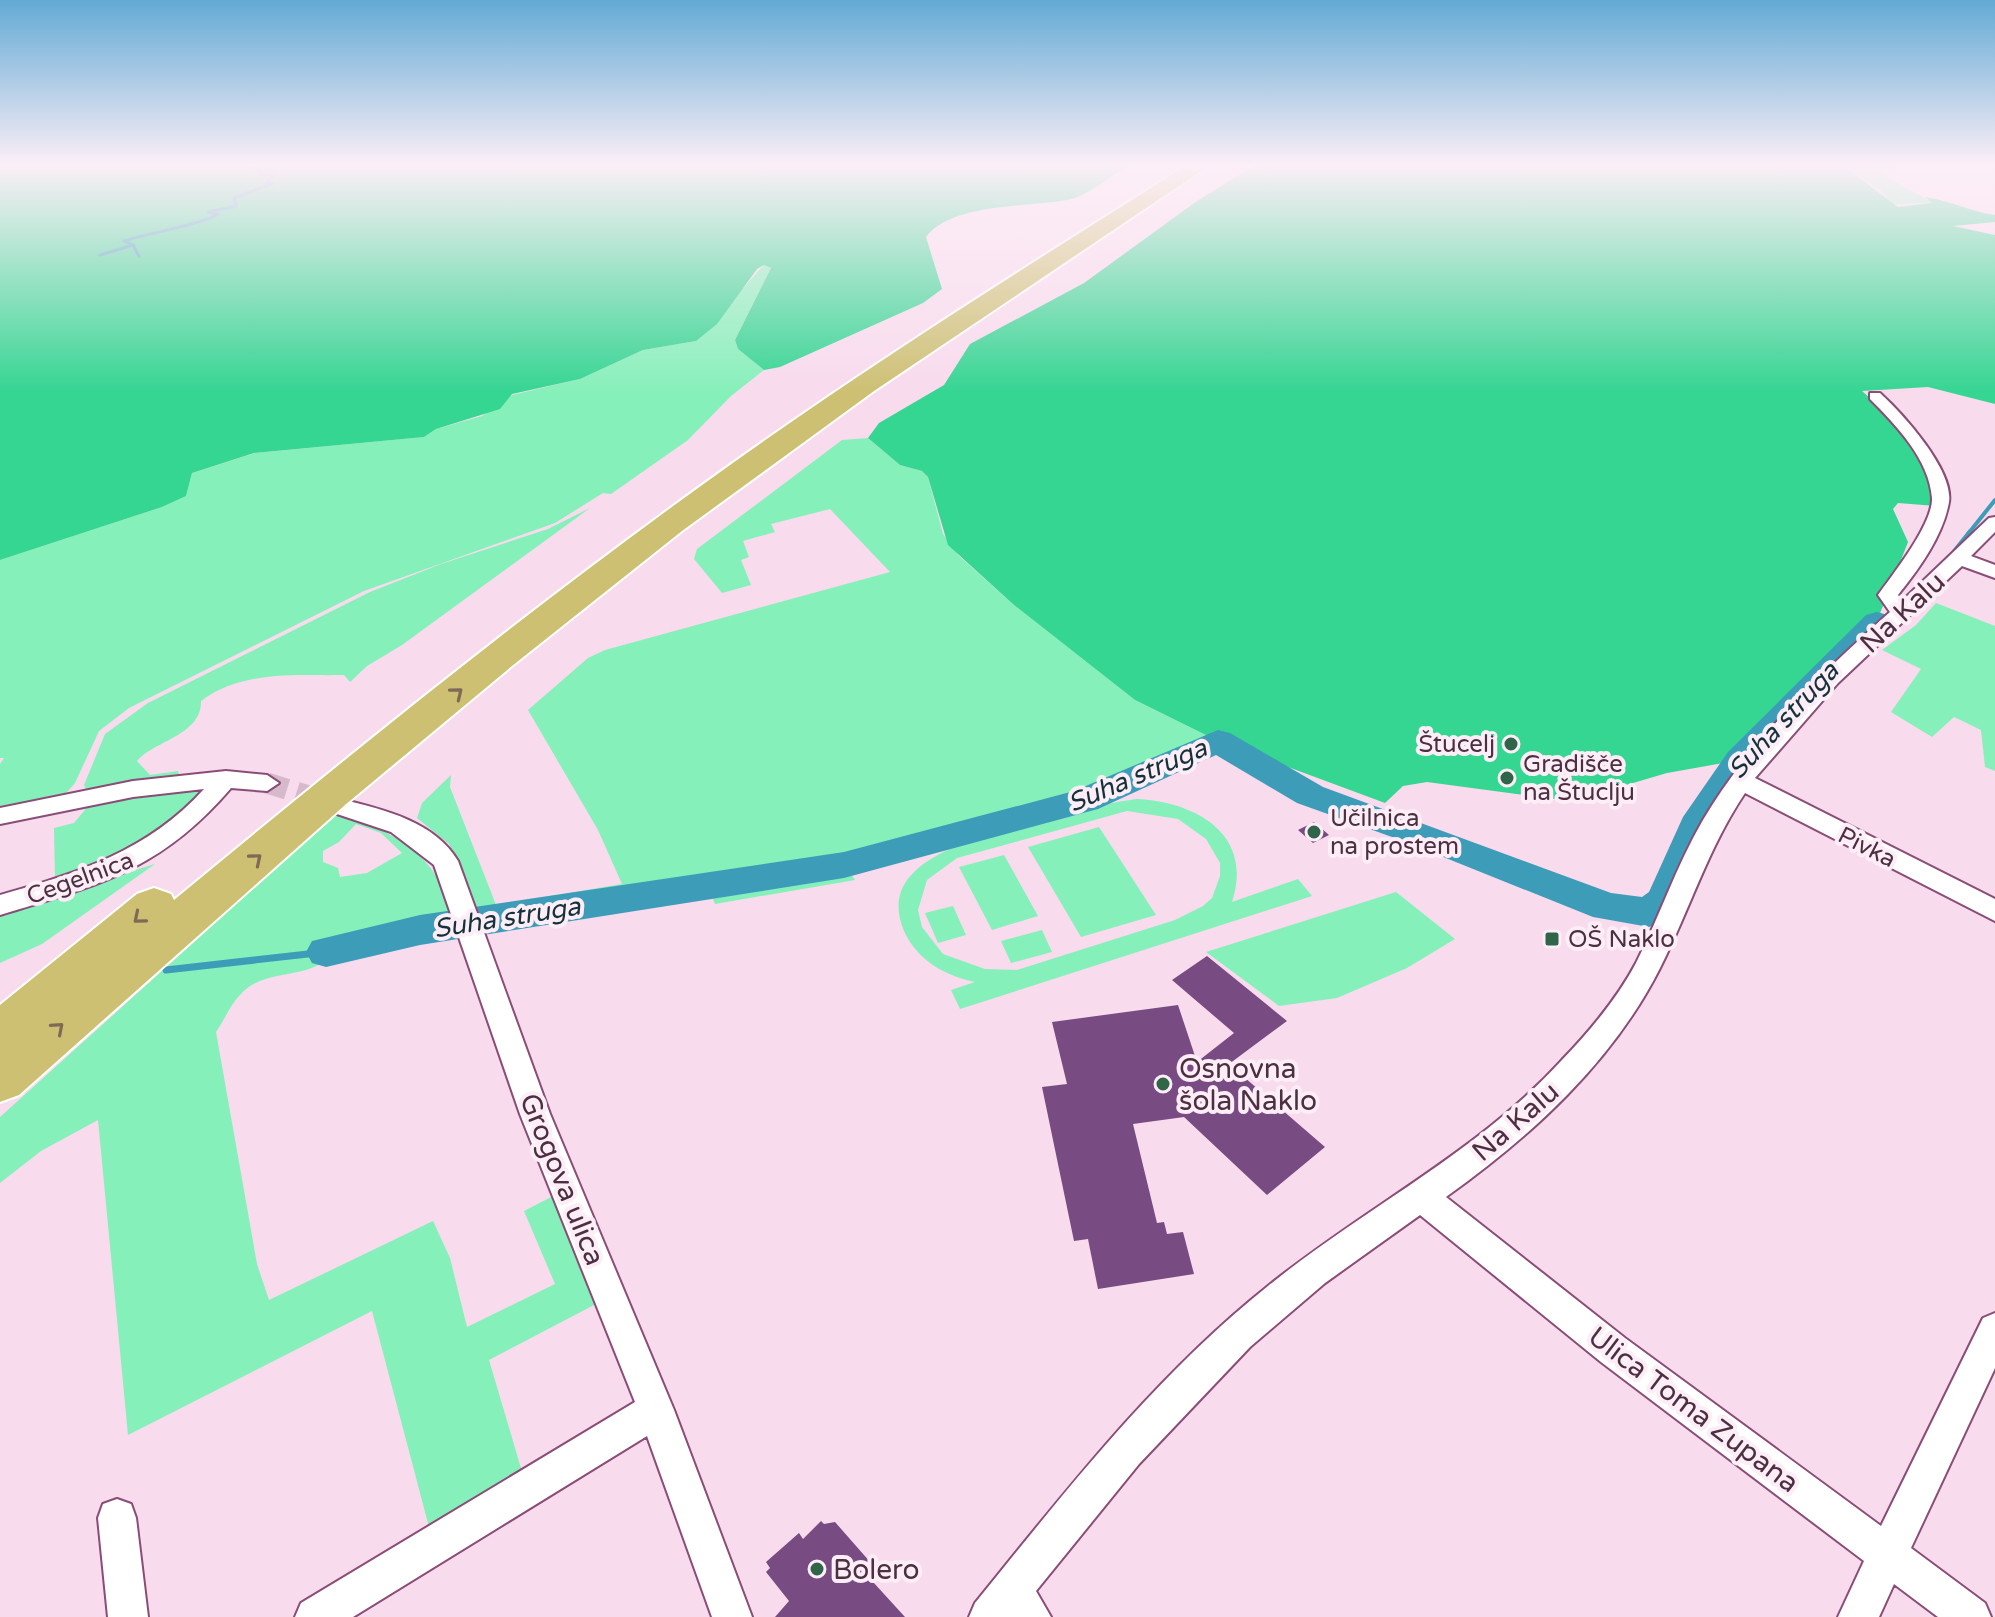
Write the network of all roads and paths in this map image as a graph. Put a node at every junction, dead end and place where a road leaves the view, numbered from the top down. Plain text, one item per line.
1 (1056, 242) edge
2 (1078, 242) edge
3 (1875, 396) dead end
4 (1995, 522) edge
5 (1961, 559) junction
6 (1995, 572) edge
7 (1900, 612) junction
8 (226, 779) junction
9 (1741, 781) junction
10 (267, 783) tunnel mouth
11 (1783, 804) junction
12 (345, 808) tunnel mouth
13 (0, 816) edge
14 (1716, 820) junction
15 (0, 905) edge
16 (1995, 911) edge
17 (0, 1035) edge
18 (0, 1079) edge
19 (1420, 1196) junction
20 (1995, 1330) edge
21 (656, 1410) junction
22 (117, 1518) dead end
23 (1889, 1555) junction
24 (1010, 1608) edge
25 (128, 1617) edge
26 (315, 1617) edge
27 (732, 1617) edge
28 (1858, 1617) edge
29 (1971, 1617) edge

1 -> 17 highway
18 -> 2 highway
3 - 7 street
4 - 5 street, Na Kalu
5 - 6 street, Na Kalu
5 - 7 street, Na Kalu
7 - 9 street, Na Kalu
8 - 10 street
8 - 13 street
8 - 15 street, Cegelnica
9 - 11 street, Pivka
9 - 14 street, Na Kalu
11 - 14 street
11 - 16 street, Pivka
12 - 21 street, Grogova ulica
14 - 19 street, Na Kalu
19 - 23 street, Ulica Toma Zupana
19 - 24 street, Na Kalu
20 - 23 street
21 - 26 street
21 - 27 street, Grogova ulica
22 - 25 street
23 - 28 street
23 - 29 street, Ulica Toma Zupana

